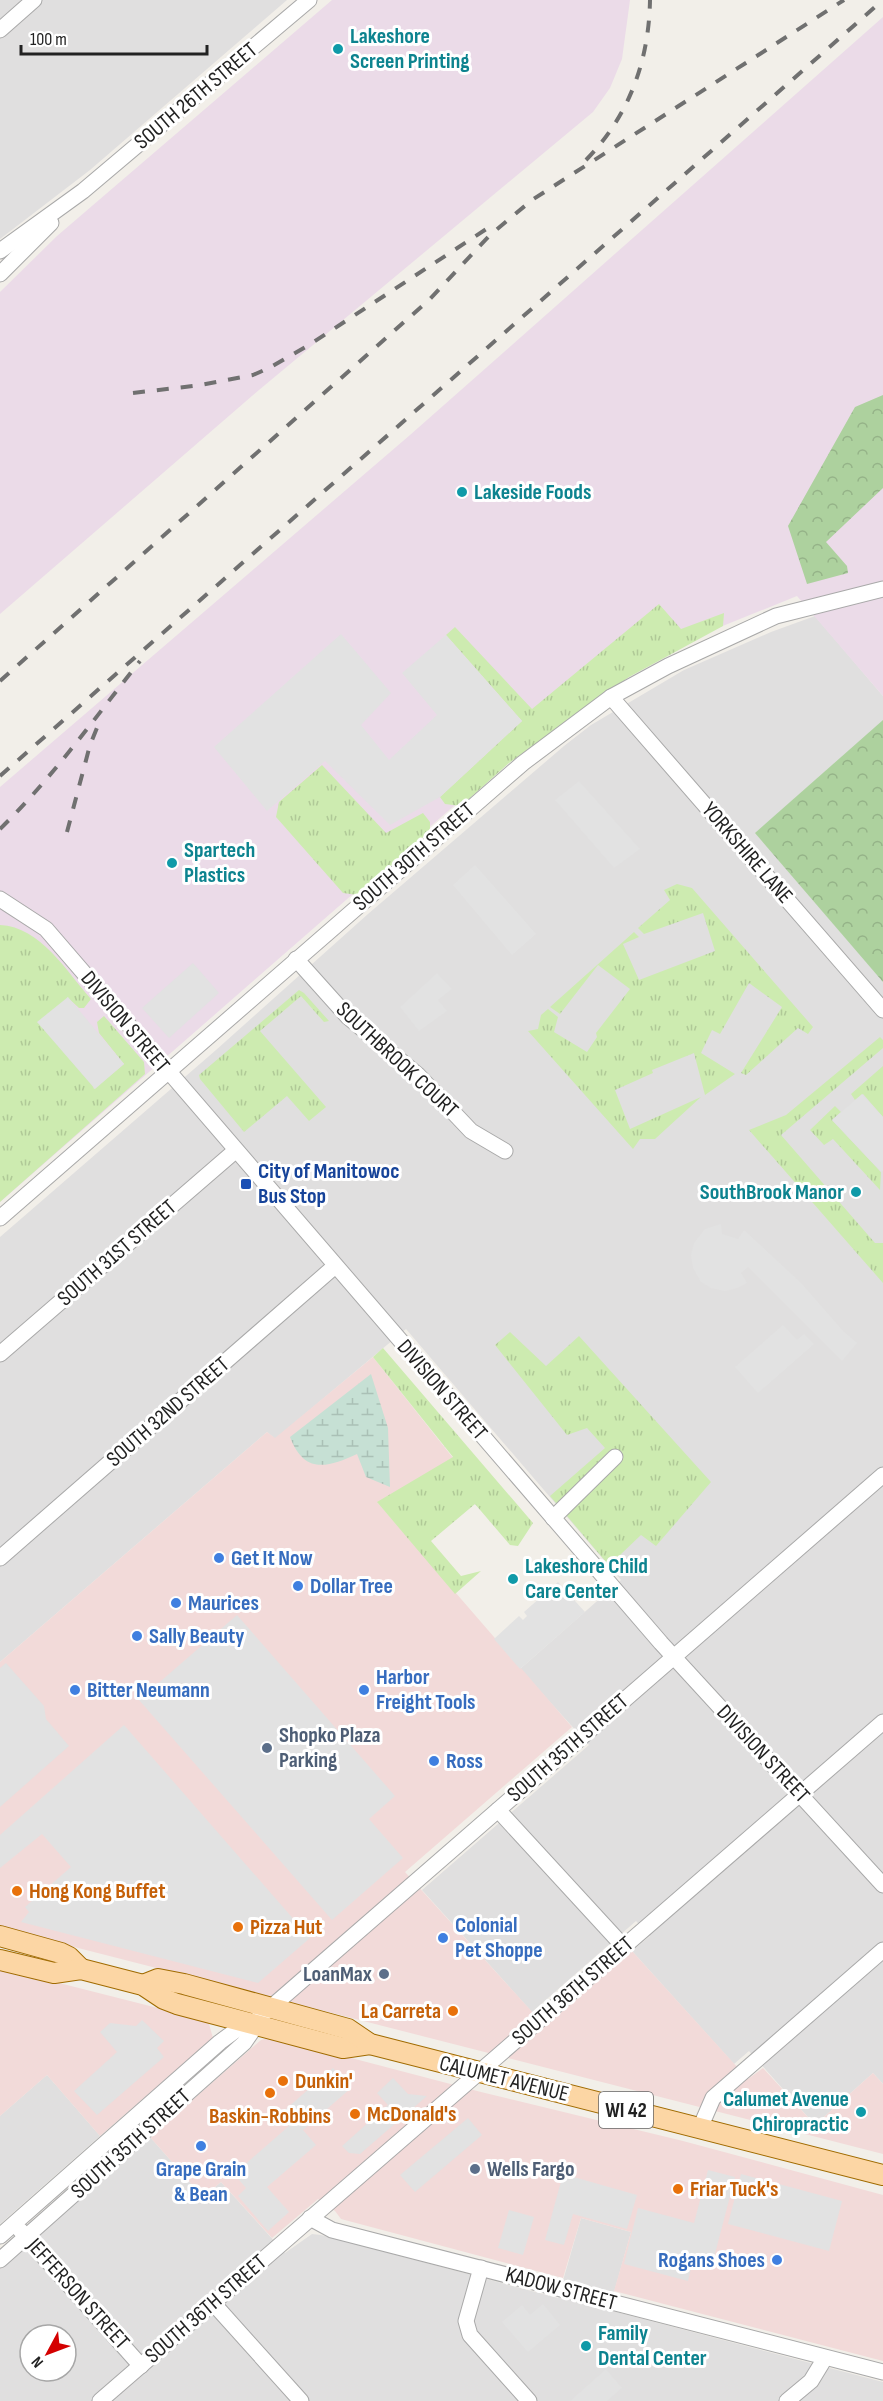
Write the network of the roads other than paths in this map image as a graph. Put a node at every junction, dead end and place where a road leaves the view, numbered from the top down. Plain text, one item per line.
1 (34, 0) edge
2 (309, 0) edge
3 (0, 30) edge
4 (83, 191) junction
5 (0, 250) edge
6 (0, 274) edge
7 (883, 589) edge
8 (611, 698) junction
9 (0, 899) edge
10 (296, 959) junction
11 (883, 1010) edge
12 (168, 1073) junction
13 (235, 1151) junction
14 (506, 1151) dead end
15 (0, 1218) edge
16 (335, 1266) junction
17 (0, 1354) edge
18 (615, 1457) dead end
19 (883, 1475) edge
20 (553, 1518) junction
21 (0, 1558) edge
22 (673, 1656) junction
23 (883, 1722) edge
24 (800, 1794) junction
25 (498, 1810) junction
26 (883, 1885) edge
27 (0, 1936) edge
28 (624, 1947) junction
29 (883, 1950) edge
30 (0, 1960) edge
31 (81, 1969) junction
32 (143, 1985) junction
33 (270, 2007) junction
34 (253, 2022) junction
35 (370, 2044) junction
36 (479, 2072) junction
37 (700, 2128) junction
38 (883, 2175) edge
39 (310, 2218) junction
40 (14, 2223) junction
41 (0, 2236) edge
42 (26, 2237) junction
43 (0, 2260) edge
44 (481, 2268) junction
45 (213, 2303) junction
46 (825, 2358) junction
47 (141, 2366) junction
48 (883, 2372) edge
49 (100, 2401) edge
50 (301, 2401) edge
51 (529, 2401) edge
52 (787, 2401) edge

1 - 3 street
2 - 4 street, SOUTH 26TH STREET
4 - 5 street, SOUTH 26TH STREET
4 - 6 street, SOUTH 26TH STREET
7 - 8 street, SOUTH 30TH STREET
8 - 10 street, SOUTH 30TH STREET
8 - 11 street, YORKSHIRE LANE
9 - 12 street, DIVISION STREET
10 - 12 street, SOUTH 30TH STREET
10 - 14 street, SOUTHBROOK COURT
12 - 13 street, DIVISION STREET
12 - 15 street, SOUTH 30TH STREET
13 - 16 street, DIVISION STREET
13 - 17 street, SOUTH 31ST STREET
16 - 20 street, DIVISION STREET
16 - 21 street, SOUTH 32ND STREET
18 - 20 street
19 - 22 street, SOUTH 35TH STREET
20 - 22 street, DIVISION STREET
22 - 24 street, DIVISION STREET
22 - 25 street, SOUTH 35TH STREET
23 - 24 street, SOUTH 36TH STREET
24 - 26 street, DIVISION STREET
24 - 28 street, SOUTH 36TH STREET
25 - 28 street
25 - 33 street, SOUTH 35TH STREET
27 - 31 main road, CALUMET AVENUE / WI 42
28 - 36 street, SOUTH 36TH STREET
29 - 37 street
30 - 31 main road, CALUMET AVENUE / WI 42
31 - 32 main road, CALUMET AVENUE / WI 42
32 - 33 main road, CALUMET AVENUE / WI 42
32 - 34 main road, CALUMET AVENUE / WI 42
33 - 34 street, SOUTH 35TH STREET
33 - 35 main road, CALUMET AVENUE / WI 42
34 - 35 main road, CALUMET AVENUE / WI 42
34 - 40 street, SOUTH 35TH STREET
34 - 42 street, SOUTH 35TH STREET
35 - 36 main road, CALUMET AVENUE / WI 42
36 - 37 main road, CALUMET AVENUE / WI 42
36 - 39 street, SOUTH 36TH STREET
37 - 38 main road, CALUMET AVENUE / WI 42
39 - 44 street, KADOW STREET
39 - 45 street, SOUTH 36TH STREET
40 - 41 street, SOUTH 35TH STREET
40 - 42 street, JEFFERSON STREET
42 - 43 street, SOUTH 35TH STREET
42 - 47 street, JEFFERSON STREET
44 - 46 street, KADOW STREET
44 - 51 street
45 - 47 street, SOUTH 36TH STREET
45 - 50 street
46 - 48 street, KADOW STREET
46 - 52 street
47 - 49 street, SOUTH 36TH STREET

